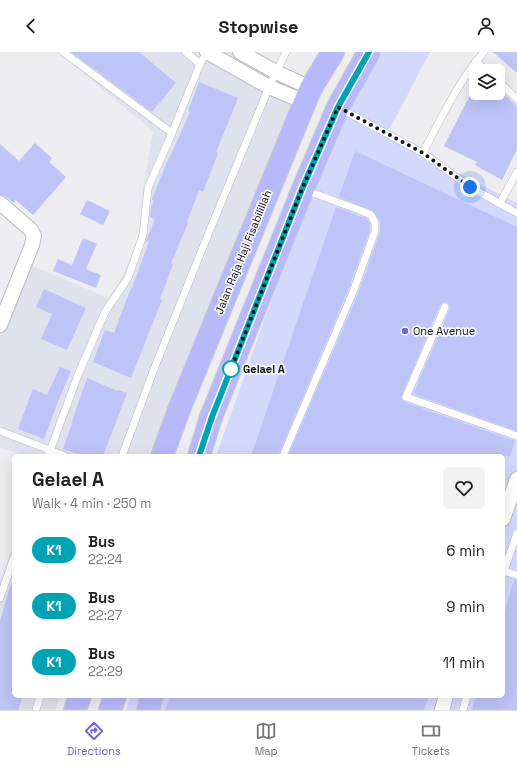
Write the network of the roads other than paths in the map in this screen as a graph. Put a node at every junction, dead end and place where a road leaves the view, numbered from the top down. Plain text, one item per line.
1 (63, 52) edge
2 (186, 52) edge
3 (240, 52) edge
4 (286, 52) edge
5 (333, 52) edge
6 (369, 52) edge
7 (484, 52) edge
8 (205, 56) edge
9 (476, 61) junction
10 (479, 64) edge
11 (276, 72) junction
12 (269, 87) junction
13 (505, 88) edge
14 (308, 95) junction
15 (517, 99) edge
16 (338, 107) junction
17 (172, 133) junction
18 (423, 153) junction
19 (517, 172) edge
20 (302, 189) junction
21 (0, 203) edge
22 (500, 204) junction
23 (516, 211) edge
24 (445, 307) dead end
25 (0, 325) edge
26 (0, 431) edge
27 (517, 436) edge
28 (49, 453) edge
29 (123, 454) edge
30 (163, 454) edge
31 (200, 454) edge
32 (284, 454) edge
33 (517, 479) edge
34 (505, 513) edge
35 (517, 533) edge
36 (12, 563) edge
37 (505, 566) edge
38 (505, 572) edge
39 (517, 575) edge
40 (0, 598) edge
41 (39, 698) edge
42 (79, 698) edge
43 (113, 698) edge
44 (151, 698) edge
45 (445, 698) edge
46 (466, 698) edge
47 (36, 710) edge
48 (75, 710) edge
49 (110, 710) edge
50 (148, 710) edge
51 (442, 710) edge
52 (463, 710) edge

1 - 17 lane
2 - 8 lane
3 - 11 street
4 - 11 lane
5 - 14 main road, Jalan Raja Haji Fisabilillah
6 - 16 main road
7 - 9 lane
8 - 12 street
8 - 17 lane
9 - 10 lane
9 - 18 lane
11 - 12 lane
11 - 14 street
12 - 14 street
12 - 29 lane
13 - 15 lane
14 - 30 main road, Jalan Raja Haji Fisabilillah
16 - 18 lane
16 - 20 main road
17 - 28 lane
18 - 22 lane
19 - 22 lane
20 - 31 main road
20 - 32 lane
21 - 25 street
22 - 23 lane
24 - 27 lane
26 - 28 lane
33 - 34 street
35 - 37 lane
36 - 40 lane
38 - 39 lane
41 - 47 lane
42 - 48 main road
43 - 49 main road
44 - 50 main road
45 - 51 street
46 - 52 lane

